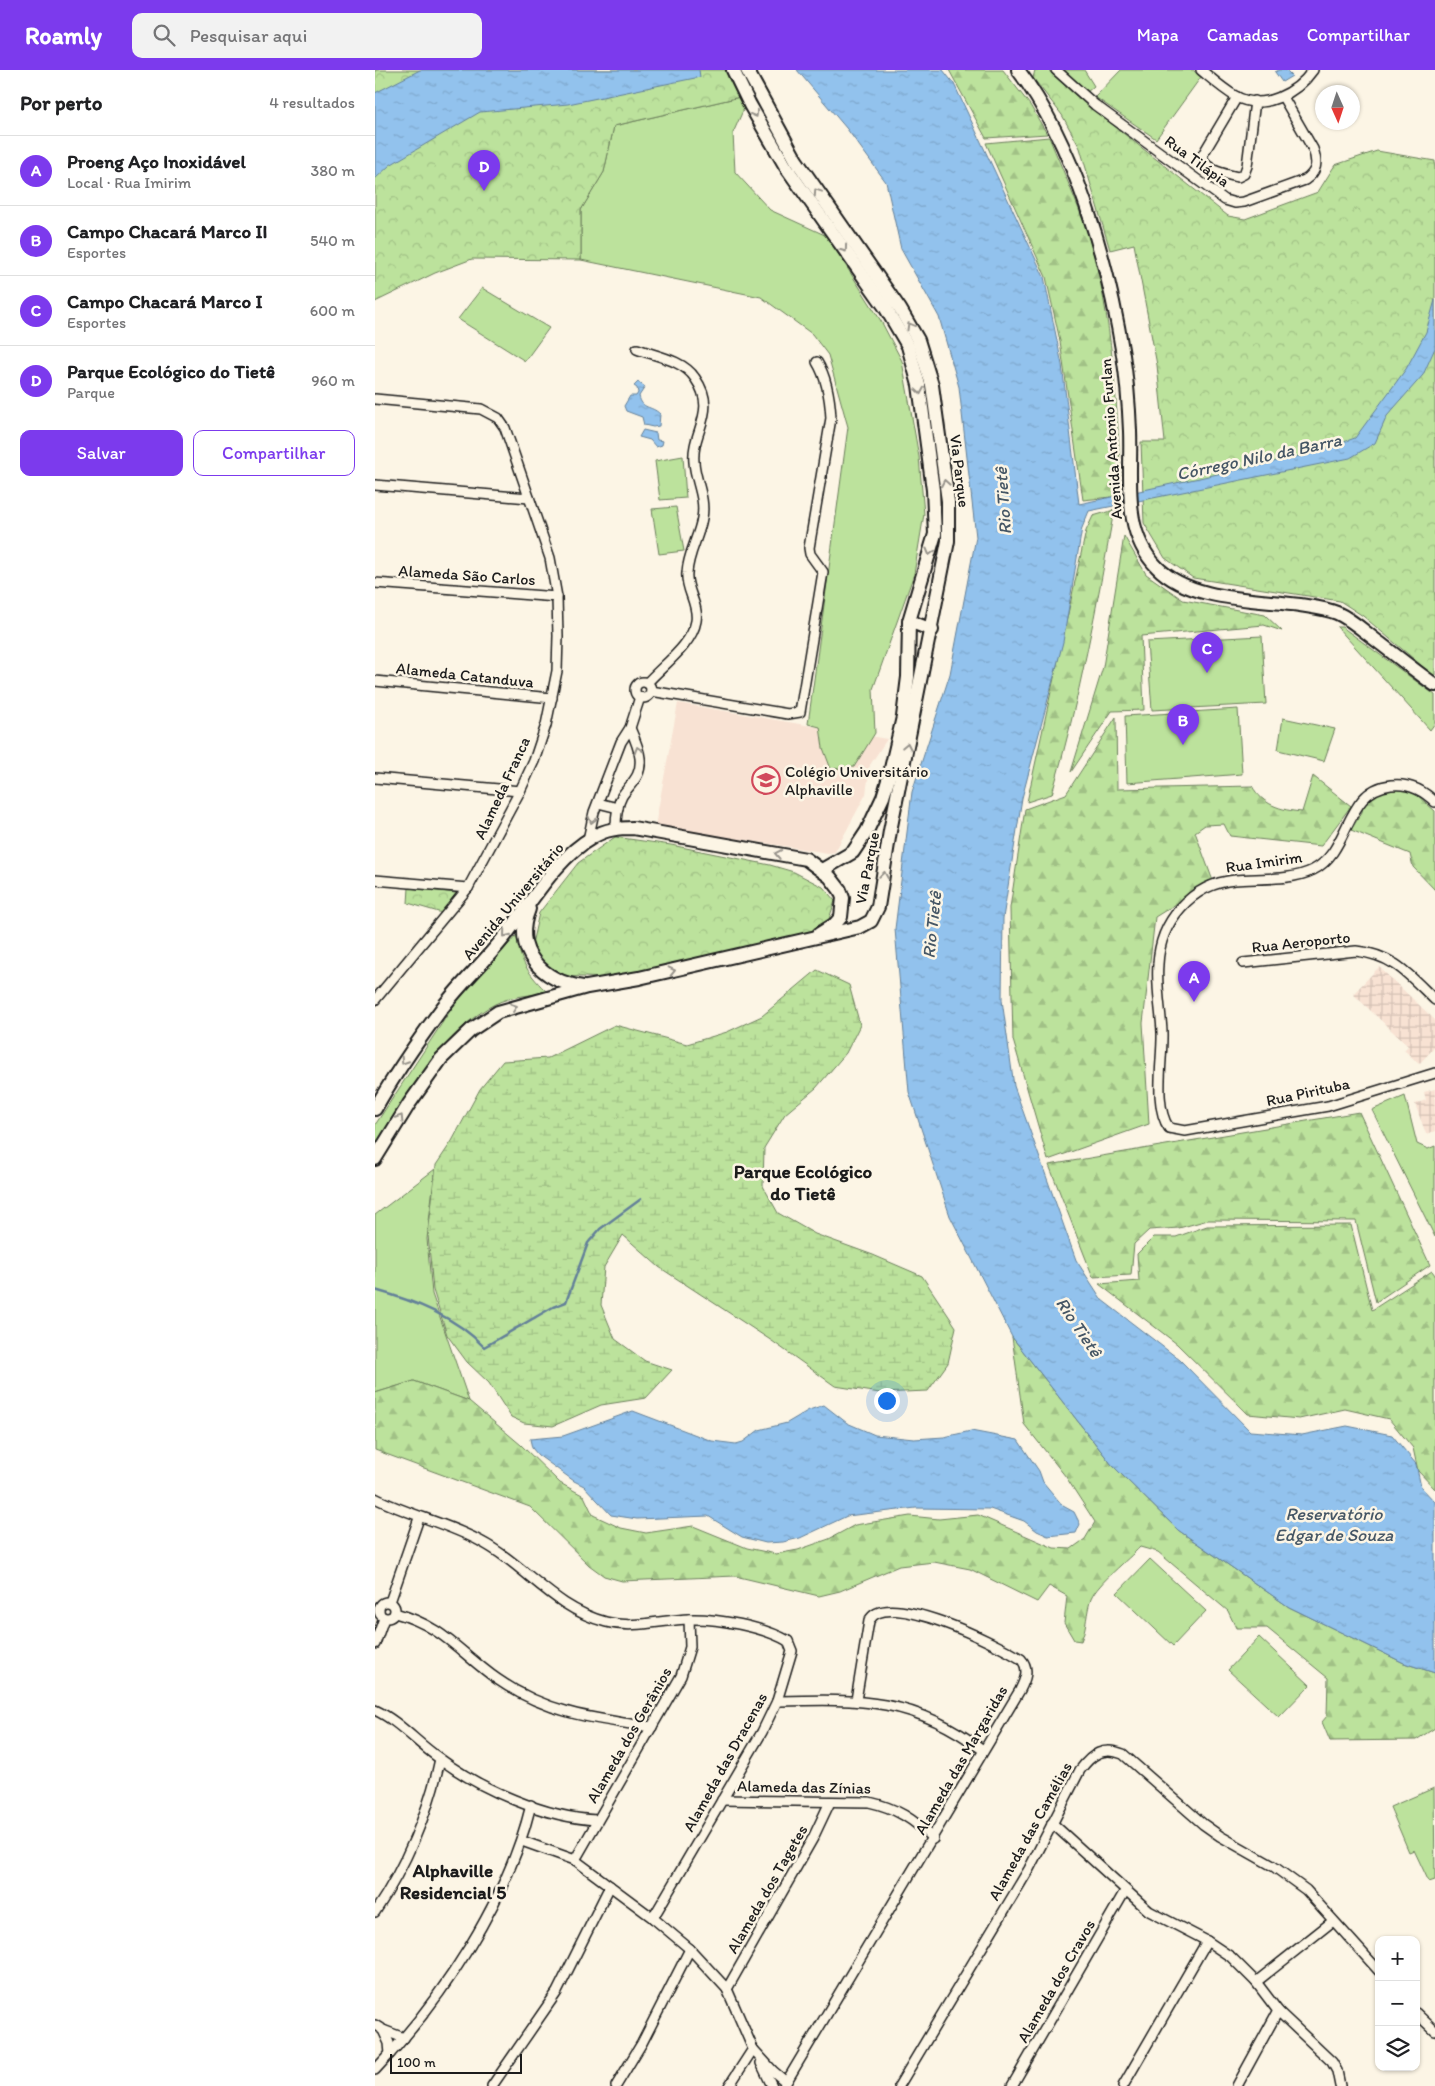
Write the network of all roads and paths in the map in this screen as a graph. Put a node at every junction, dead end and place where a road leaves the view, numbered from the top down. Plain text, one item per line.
1 (733, 70) edge
2 (747, 70) edge
3 (1018, 70) edge
4 (1057, 70) edge
5 (1201, 70) edge
6 (1313, 70) edge
7 (1237, 97) junction
8 (1283, 97) junction
9 (1255, 101) junction
10 (637, 350) dead end
11 (817, 362) dead end
12 (375, 399) edge
13 (375, 485) edge
14 (529, 498) junction
15 (375, 583) edge
16 (557, 597) junction
17 (909, 621) junction
18 (932, 630) junction
19 (375, 681) edge
20 (1435, 685) edge
21 (649, 687) junction
22 (641, 697) junction
23 (552, 698) junction
24 (630, 728) junction
25 (375, 778) edge
26 (520, 790) junction
27 (1435, 802) edge
28 (598, 803) junction
29 (618, 808) junction
30 (616, 828) junction
31 (588, 840) junction
32 (822, 870) junction
33 (375, 880) edge
34 (468, 888) junction
35 (532, 902) junction
36 (812, 938) junction
37 (1243, 962) dead end
38 (587, 987) junction
39 (375, 1000) edge
40 (1435, 1000) edge
41 (1435, 1073) edge
42 (375, 1109) edge
43 (1185, 1131) joint
44 (375, 1160) edge
45 (375, 1498) edge
46 (419, 1518) junction
47 (390, 1602) junction
48 (377, 1606) edge
49 (395, 1613) junction
50 (384, 1618) junction
51 (689, 1619) junction
52 (375, 1644) edge
53 (856, 1700) junction
54 (777, 1701) junction
55 (375, 1710) edge
56 (652, 1727) junction
57 (983, 1750) junction
58 (440, 1759) junction
59 (723, 1800) junction
60 (830, 1802) junction
61 (531, 1805) junction
62 (597, 1820) junction
63 (1052, 1823) junction
64 (933, 1839) junction
65 (522, 1841) junction
66 (575, 1860) junction
67 (610, 1886) junction
68 (1125, 1891) junction
69 (375, 1912) edge
70 (653, 1918) junction
71 (1333, 1922) junction
72 (1207, 1941) junction
73 (689, 1949) junction
74 (1375, 1967) edge
75 (1256, 1982) junction
76 (727, 1989) junction
77 (1278, 2011) junction
78 (1420, 2017) edge
79 (375, 2025) edge
80 (383, 2030) junction
81 (1435, 2031) edge
82 (404, 2038) junction
83 (756, 2051) junction
84 (390, 2054) junction
85 (375, 2070) edge
86 (785, 2084) edge
87 (492, 2086) edge
88 (616, 2086) edge
89 (729, 2086) edge
90 (772, 2086) edge
91 (899, 2086) edge
92 (1012, 2086) edge
93 (1123, 2086) edge
94 (1237, 2086) edge
95 (1340, 2086) edge

1 -> 17 main road, Via Parque
18 -> 2 main road, Via Parque
3 - 20 main road, Avenida Antonio Furlan
4 - 8 street, Rua Tilápia
5 - 7 street
6 - 8 street
7 - 9 street
7 - 9 street
8 - 9 street
10 - 21 street
11 - 21 street
12 - 14 street, Alameda Franca
13 - 14 street
14 - 16 street, Alameda Franca
15 - 16 street, Alameda São Carlos
16 - 23 street, Alameda Franca
17 - 18 main road
17 - 32 main road, Via Parque
36 -> 18 main road, Via Parque
19 - 23 street, Alameda Catanduva
21 - 22 street
21 - 22 street
22 - 24 street
23 - 26 street, Alameda Franca
24 - 28 street
29 -> 24 street
25 - 26 street
26 - 34 street, Alameda Franca
27 - 43 street, Rua Imirim
28 - 29 street
28 -> 31 street
29 - 30 street
30 - 31 main road, Avenida Universitário
32 -> 30 main road, Avenida Universitário
31 - 35 main road, Avenida Universitário
32 - 36 main road, Avenida Universitário
33 - 34 street
34 - 39 street, Alameda Franca
35 - 38 main road
35 -> 42 main road, Avenida Universitário
38 -> 36 main road
37 - 40 street, Rua Aeroporto
44 -> 38 main road
41 - 43 street, Rua Pirituba
45 - 46 street, Alameda das Dracenas
46 - 47 street
46 - 51 street, Alameda das Dracenas
47 - 48 street
47 - 49 street
48 - 50 street
49 - 50 street
49 - 56 street
50 - 52 street
51 - 54 street, Alameda das Dracenas
51 - 56 street, Alameda dos Gerânios
53 - 54 street
53 - 57 street
53 - 57 street, Alameda das Margaridas
54 - 59 street, Alameda das Dracenas
55 - 58 street
56 - 62 street, Alameda dos Gerânios
57 - 64 street, Alameda das Margaridas
58 - 61 street
58 - 69 street
59 - 60 street, Alameda das Zínias
59 - 70 street, Alameda das Dracenas
60 - 64 street, Alameda das Zínias
60 - 76 street, Alameda dos Tagetes
61 - 62 street
61 - 65 street
62 - 66 street, Alameda dos Gerânios
63 - 68 street
63 - 71 street, Alameda das Camélias
63 - 91 street, Alameda das Camélias
64 - 86 street, Alameda das Margaridas
65 - 66 street
65 - 82 street
66 - 67 street
67 - 70 street
67 - 87 street
68 - 72 street
68 - 92 street, Alameda dos Cravos
70 - 73 street
71 - 74 street, Alameda das Camélias
71 - 75 street
72 - 75 street
72 - 93 street
73 - 76 street
73 - 88 street
75 - 77 street
76 - 83 street
77 - 94 street
77 - 95 street
78 - 81 street
79 - 80 street
80 - 82 street
80 - 84 street
82 - 84 street
83 - 86 street
83 - 89 street
83 - 90 street
84 - 85 street

